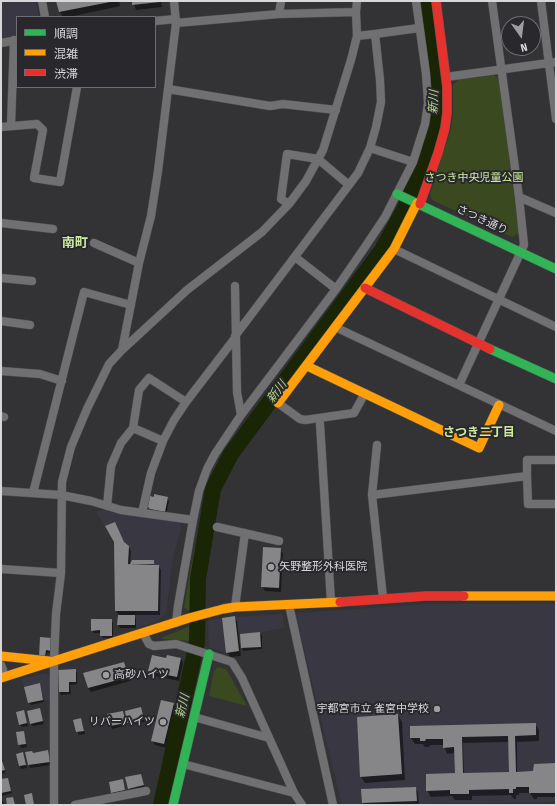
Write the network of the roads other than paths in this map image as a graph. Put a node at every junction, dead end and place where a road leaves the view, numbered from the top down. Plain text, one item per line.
1 (42, 1) edge
2 (174, 1) edge
3 (281, 1) edge
4 (357, 1) edge
5 (416, 1) edge
6 (436, 1) edge
7 (492, 1) edge
8 (541, 1) edge
9 (356, 12) junction
10 (279, 14) junction
11 (45, 16) edge
12 (156, 21) edge
13 (176, 21) junction
14 (419, 28) junction
15 (375, 34) junction
16 (357, 36) junction
17 (16, 40) edge
18 (1, 43) edge
19 (552, 62) edge
20 (501, 69) junction
21 (446, 77) junction
22 (77, 88) edge
23 (168, 89) junction
24 (336, 110) junction
25 (556, 119) edge
26 (11, 126) junction
27 (1, 127) edge
28 (370, 148) junction
29 (318, 159) junction
30 (413, 162) junction
31 (349, 185) junction
32 (519, 197) junction
33 (410, 200) junction
34 (289, 204) junction
35 (556, 213) edge
36 (1, 223) edge
37 (53, 229) dead end
38 (94, 243) dead end
39 (394, 249) junction
40 (520, 252) junction
41 (296, 257) junction
42 (139, 264) junction
43 (556, 269) edge
44 (1, 278) edge
45 (32, 281) dead end
46 (235, 286) dead end
47 (365, 288) junction
48 (336, 289) junction
49 (498, 300) junction
50 (131, 305) junction
51 (1, 321) edge
52 (30, 325) dead end
53 (335, 327) junction
54 (556, 327) edge
55 (235, 337) junction
56 (478, 344) junction
57 (122, 350) junction
58 (307, 366) junction
59 (1, 371) edge
60 (556, 380) edge
61 (62, 381) junction
62 (459, 386) junction
63 (365, 393) junction
64 (186, 402) junction
65 (278, 403) joint
66 (500, 405) junction
67 (241, 415) junction
68 (320, 424) dead end
69 (133, 428) junction
70 (556, 431) edge
71 (163, 442) junction
72 (377, 446) dead end
73 (556, 460) edge
74 (527, 476) junction
75 (1, 491) edge
76 (33, 493) junction
77 (61, 494) junction
78 (372, 496) junction
79 (556, 504) edge
80 (108, 506) junction
81 (142, 513) junction
82 (193, 520) junction
83 (217, 527) dead end
84 (246, 533) junction
85 (279, 541) dead end
86 (1, 569) edge
87 (61, 573) junction
88 (556, 596) edge
89 (383, 598) junction
90 (331, 602) junction
91 (289, 605) junction
92 (235, 607) junction
93 (176, 622) junction
94 (143, 633) junction
95 (209, 654) junction
96 (1, 656) edge
97 (54, 661) junction
98 (1, 665) edge
99 (1, 673) edge
100 (1, 678) edge
101 (194, 717) junction
102 (269, 738) junction
103 (183, 764) junction
104 (146, 791) dead end
105 (294, 793) junction
106 (54, 805) edge
107 (74, 805) edge
108 (173, 805) edge
109 (302, 805) edge
110 (333, 805) edge

1 - 11 street
2 - 13 street
3 - 10 street
4 - 9 street
5 - 14 street
6 - 21 street
7 - 20 street
8 - 19 street
9 - 10 street
9 - 16 street
10 - 13 street
12 - 13 street
13 - 23 street
14 - 15 street
14 - 30 street
15 - 16 street
15 - 28 street
16 - 24 street
17 - 18 street
17 - 26 street
19 - 20 street
19 - 25 street
20 - 21 street
20 - 32 street
21 - 33 street
22 - 26 street
23 - 24 street
23 - 42 street
24 - 29 street
26 - 27 street
28 - 30 street
28 - 31 street
29 - 31 street
29 - 34 street
29 - 34 street
30 - 33 street
31 - 41 street
32 - 35 street
32 - 40 street
33 - 39 street
33 - 40 street, さつき通り
33 - 48 street
34 - 57 street
36 - 37 street
38 - 42 street
39 - 47 street
39 - 49 street
40 - 43 street, さつき通り
40 - 49 street
41 - 48 street
41 - 55 street
42 - 50 street
44 - 45 street
46 - 55 street
47 - 53 street
47 - 56 street
48 - 67 street
49 - 54 street
49 - 56 street
50 - 57 street
50 - 61 street
51 - 52 street
53 - 58 street
53 - 62 street
55 - 64 street
55 - 67 street
56 - 60 street
56 - 62 street
57 - 77 street
58 - 63 street
58 - 65 street
59 - 61 street
61 - 76 street
62 - 66 street
63 - 65 street
63 - 66 street
64 - 69 street
64 - 71 street
66 - 70 street
67 - 82 street
68 - 90 street
69 - 71 street
69 - 80 street
71 - 81 street
72 - 78 street
73 - 74 street
74 - 78 street
74 - 79 street
75 - 76 street
76 - 77 street
77 - 80 street
77 - 87 street
78 - 89 street
80 - 81 street
81 - 82 street
82 - 93 street
83 - 84 street
84 - 85 street
84 - 92 street
86 - 87 street
87 - 97 street
88 - 89 street
89 - 90 street
90 - 91 street
91 - 92 street
91 - 110 street
92 - 93 street
93 - 94 street
94 - 95 street
94 - 97 street
95 - 101 street
95 - 102 street
96 - 97 street
97 - 100 street
97 - 106 street
98 - 99 street
101 - 102 street
101 - 103 street
102 - 105 street
103 - 105 street
103 - 108 street
104 - 107 street
105 - 109 street

